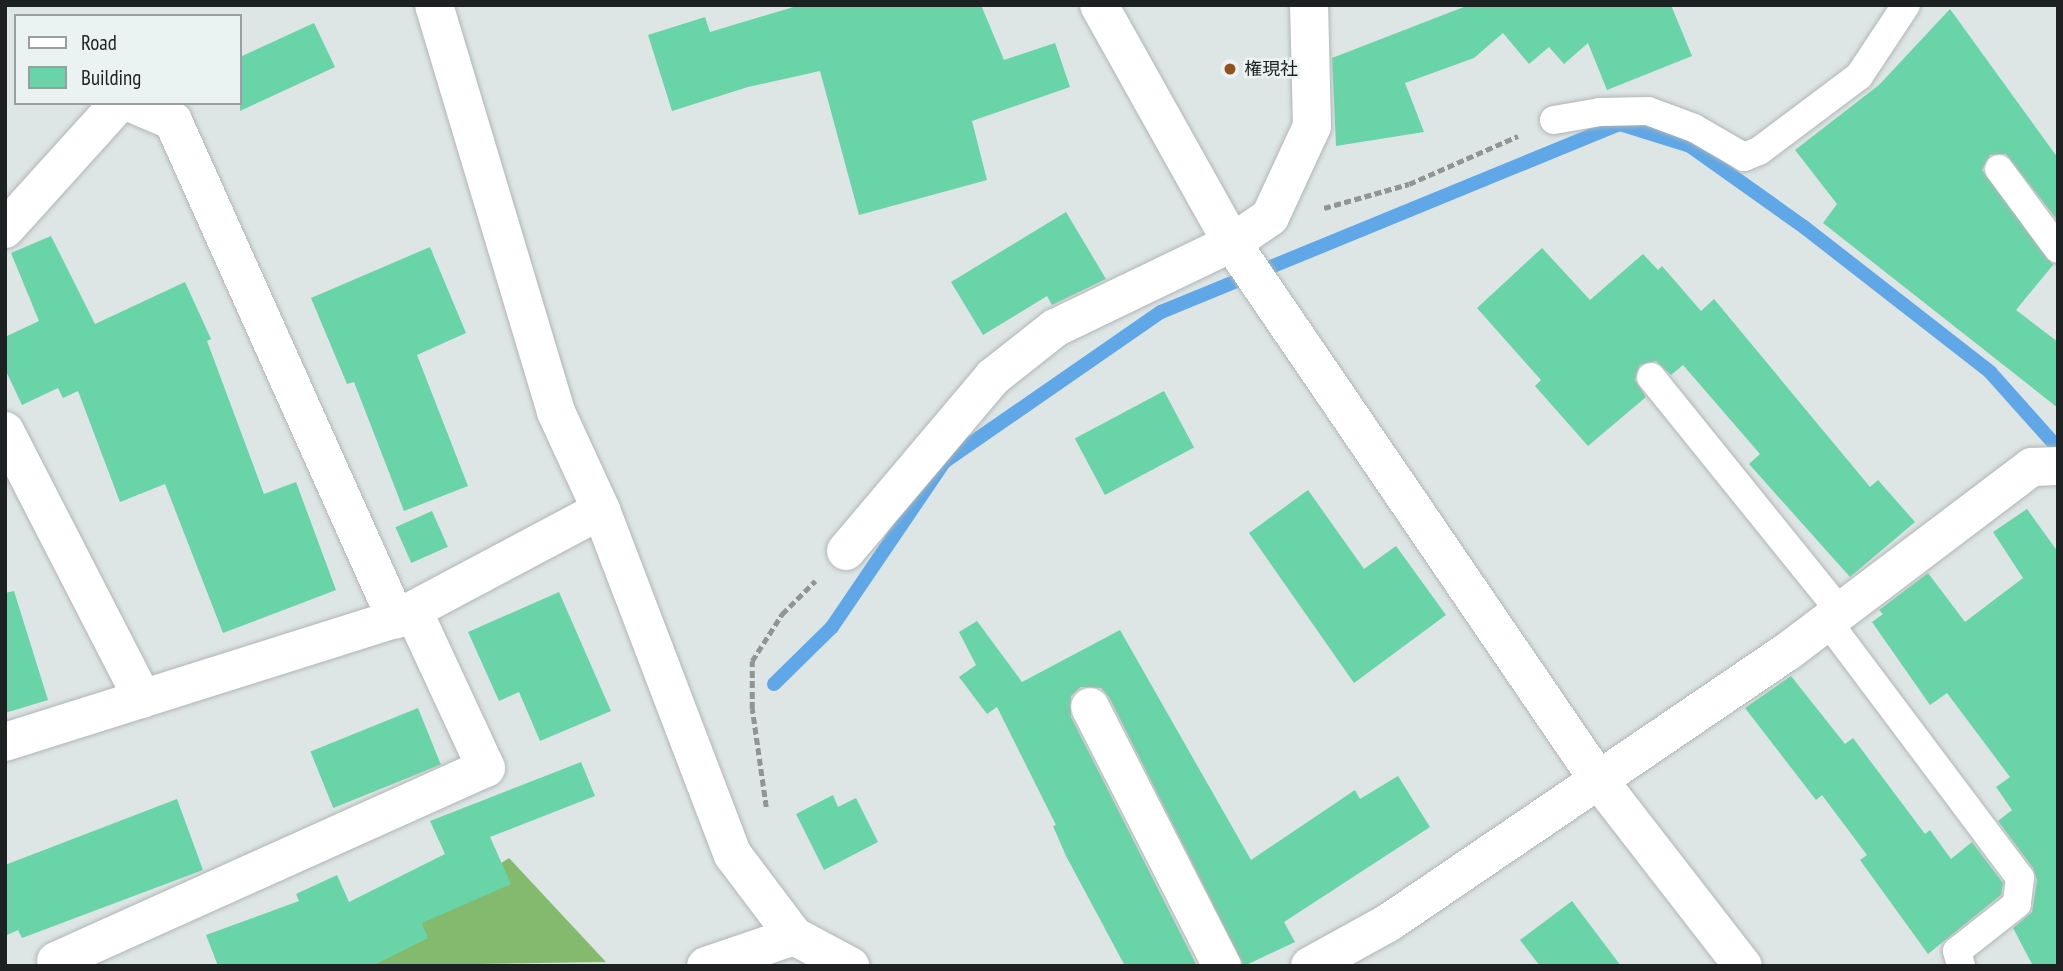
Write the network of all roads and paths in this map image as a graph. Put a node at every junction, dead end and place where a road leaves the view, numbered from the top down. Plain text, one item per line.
1 (434, 5) edge
2 (1099, 5) edge
3 (1310, 5) edge
4 (1906, 5) edge
5 (117, 105) edge
6 (136, 105) edge
7 (1554, 120) joint
8 (1999, 169) dead end
9 (1328, 208) dead end
10 (5, 229) edge
11 (2058, 249) edge
12 (1248, 266) junction
13 (1651, 377) dead end
14 (5, 431) edge
15 (2058, 466) edge
16 (601, 510) junction
17 (846, 551) joint
18 (404, 615) junction
19 (1834, 617) junction
20 (143, 699) junction
21 (1090, 707) dead end
22 (5, 742) edge
23 (1597, 778) junction
24 (743, 870) junction
25 (794, 936) junction
26 (56, 961) dead end
27 (706, 966) edge
28 (850, 966) edge
29 (1222, 966) edge
30 (1310, 966) edge
31 (1744, 966) edge
32 (1961, 966) edge

1 - 16 street
2 - 12 street
3 - 12 street
4 - 7 lane
5 - 10 street
6 - 18 street
7 - 9 path
8 - 11 lane
12 - 17 street
12 - 23 street
13 - 19 lane
14 - 20 street
15 - 19 street
16 - 18 street
16 - 24 street
17 - 24 path
18 - 20 street
18 - 26 street
19 - 23 street
19 - 32 lane
20 - 22 street
21 - 29 street
23 - 30 street
23 - 31 street
24 - 25 street
25 - 27 street
25 - 28 street

